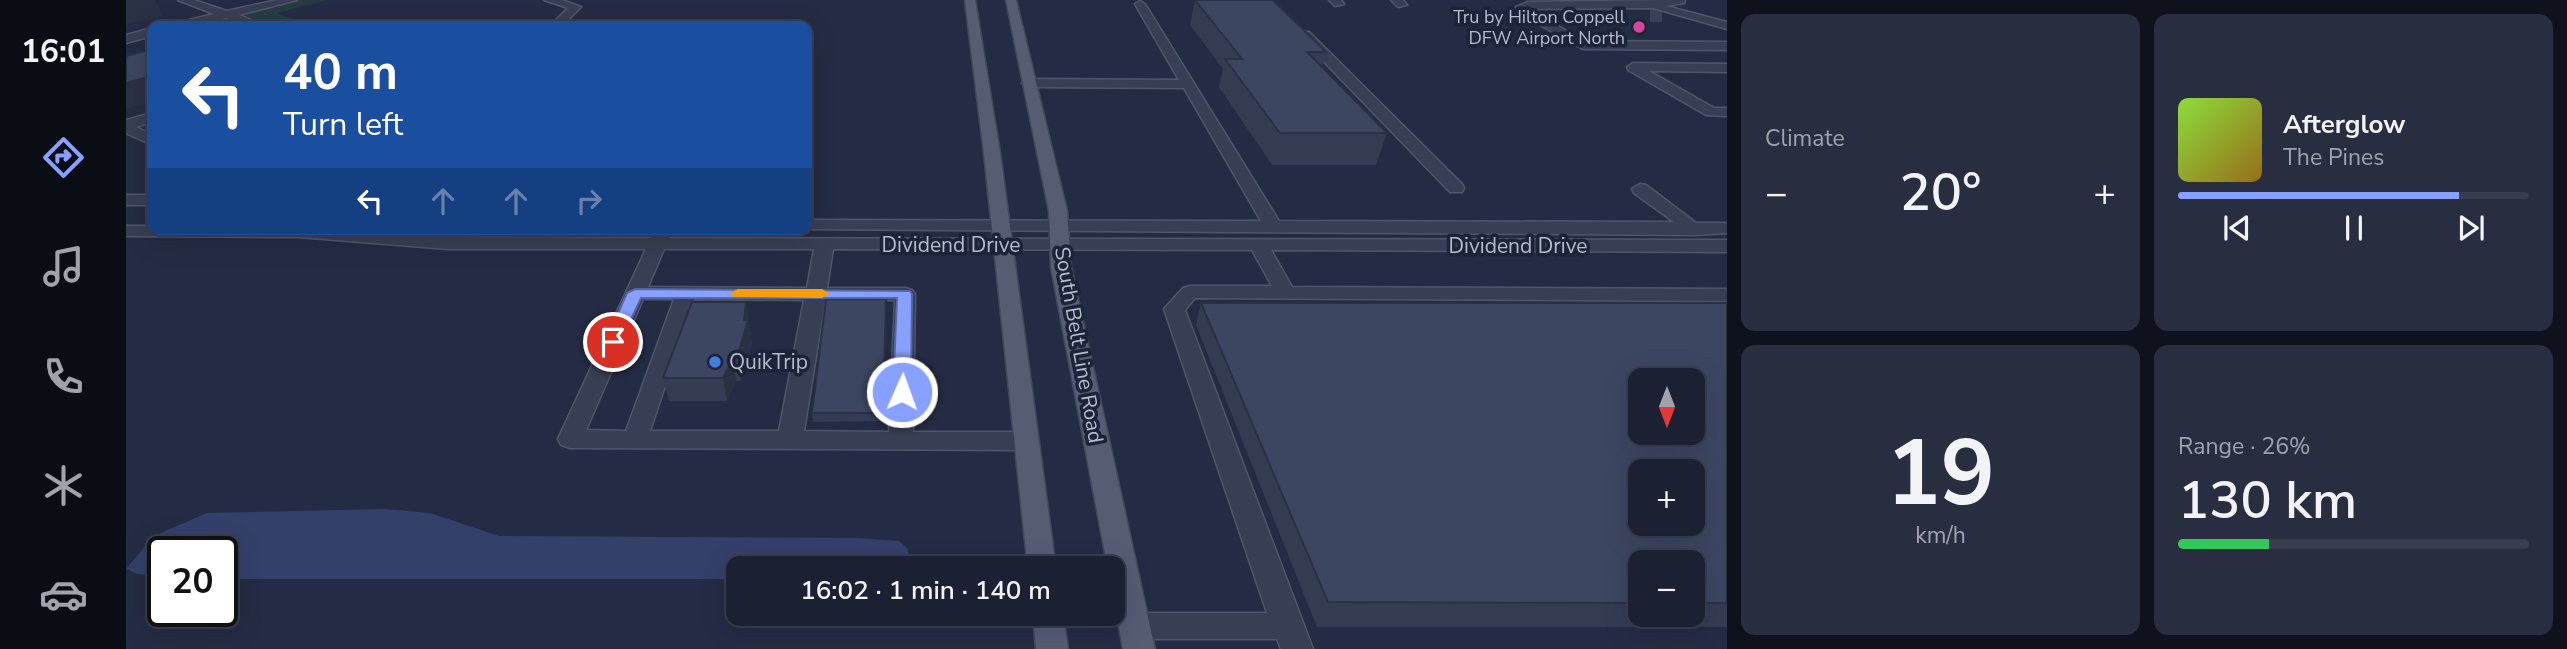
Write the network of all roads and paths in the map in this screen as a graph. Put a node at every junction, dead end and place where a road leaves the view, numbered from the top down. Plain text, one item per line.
1 (184, 0) edge
2 (272, 0) edge
3 (292, 0) edge
4 (549, 0) edge
5 (970, 0) edge
6 (1011, 0) edge
7 (1678, 1) edge
8 (1140, 4) dead end
9 (1649, 10) junction
10 (1727, 13) edge
11 (225, 14) junction
12 (1683, 14) junction
13 (1663, 16) tunnel mouth
14 (196, 21) edge
15 (245, 21) edge
16 (561, 21) edge
17 (1295, 25) edge
18 (1727, 26) edge
19 (147, 33) edge
20 (126, 39) edge
21 (1727, 46) edge
22 (1727, 68) edge
23 (1029, 83) junction
24 (1188, 84) junction
25 (1727, 112) edge
26 (147, 119) edge
27 (126, 126) edge
28 (147, 138) edge
29 (1456, 188) dead end
30 (1640, 189) dead end
31 (126, 200) edge
32 (147, 200) edge
33 (812, 225) edge
34 (1273, 226) junction
35 (1692, 228) junction
36 (1727, 228) edge
37 (126, 231) edge
38 (147, 231) edge
39 (352, 235) edge
40 (1001, 235) junction
41 (1059, 235) junction
42 (661, 237) edge
43 (824, 246) junction
44 (1259, 246) junction
45 (1723, 249) edge
46 (1285, 292) junction
47 (635, 293) junction
48 (686, 293) junction
49 (815, 294) junction
50 (1727, 295) edge
51 (635, 439) junction
52 (790, 440) junction
53 (901, 441) junction
54 (1027, 441) junction
55 (1040, 556) edge
56 (1049, 626) edge
57 (1137, 637) edge
58 (1292, 638) edge
59 (1052, 649) edge

1 - 11 street
2 - 11 street
3 - 11 street
4 - 16 street
5 - 40 main road
6 - 23 main road, South Belt Line Road
7 - 9 street
7 - 10 street
8 - 24 street
9 - 12 street
9 - 21 street
11 - 14 street
11 - 15 street
12 - 13 street
12 - 18 street
17 - 29 street
19 - 20 street
22 - 25 street
23 - 24 street
23 - 41 main road, South Belt Line Road
24 - 34 street
26 - 27 street
27 - 28 street
30 - 35 street
31 - 32 street
33 - 40 street, Dividend Drive
34 - 35 street, Dividend Drive
34 - 41 street, Dividend Drive
35 - 36 street, Dividend Drive
35 - 45 street
37 - 38 street, Dividend Drive
39 - 42 street, Dividend Drive
40 - 41 street, Dividend Drive
40 - 43 street, Dividend Drive
40 - 54 main road
41 - 44 street, Dividend Drive
41 - 57 main road, South Belt Line Road
42 - 43 street, Dividend Drive
42 - 47 street
43 - 49 street
44 - 45 street, Dividend Drive
44 - 46 street
46 - 50 street
46 - 58 street
47 - 48 street
47 - 51 street
48 - 49 street
48 - 51 street
49 - 52 street
49 - 53 street
51 - 52 street
52 - 53 street
53 - 54 street
54 - 55 main road
56 - 59 main road
57 - 58 street

